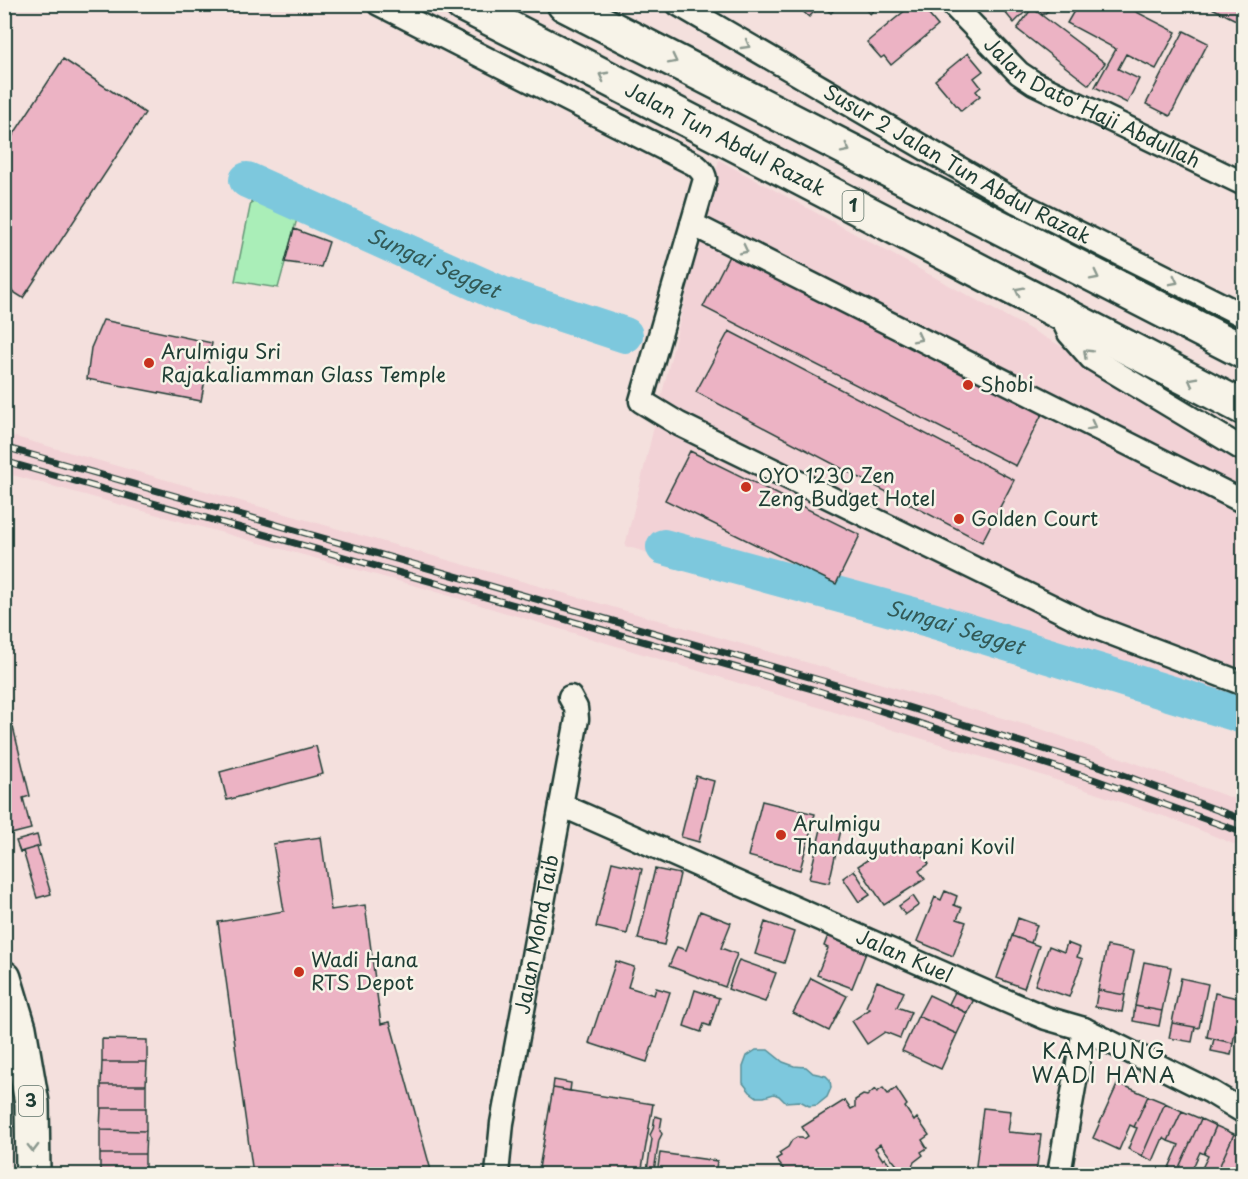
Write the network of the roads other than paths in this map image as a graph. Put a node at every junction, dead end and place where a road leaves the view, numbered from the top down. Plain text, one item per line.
1 (379, 4) edge
2 (462, 4) edge
3 (564, 4) edge
4 (678, 4) edge
5 (952, 4) edge
6 (1244, 184) edge
7 (692, 224) junction
8 (1059, 311) junction
9 (1244, 316) edge
10 (1239, 349) edge
11 (1244, 408) edge
12 (1244, 450) edge
13 (1244, 502) edge
14 (1244, 684) edge
15 (570, 697) dead end
16 (561, 805) junction
17 (4, 978) edge
18 (1084, 1029) junction
19 (1244, 1112) edge
20 (33, 1174) edge
21 (496, 1174) edge
22 (1059, 1174) edge

1 - 7 street
8 -> 2 highway, Jalan Tun Abdul Razak / 1
3 -> 10 highway
4 -> 9 street, Susur 2 Jalan Tun Abdul Razak
5 - 6 street, Jalan Dato' Haji Abdullah
7 -> 13 street
7 - 14 street
11 -> 8 highway, Jalan Tun Abdul Razak / 1
12 -> 8 street
15 - 16 street, Jalan Mohd Taib
16 - 18 street, Jalan Kuel
16 - 21 street, Jalan Mohd Taib
17 -> 20 highway, 3
18 - 19 street, Jalan Kuel
18 - 22 street

